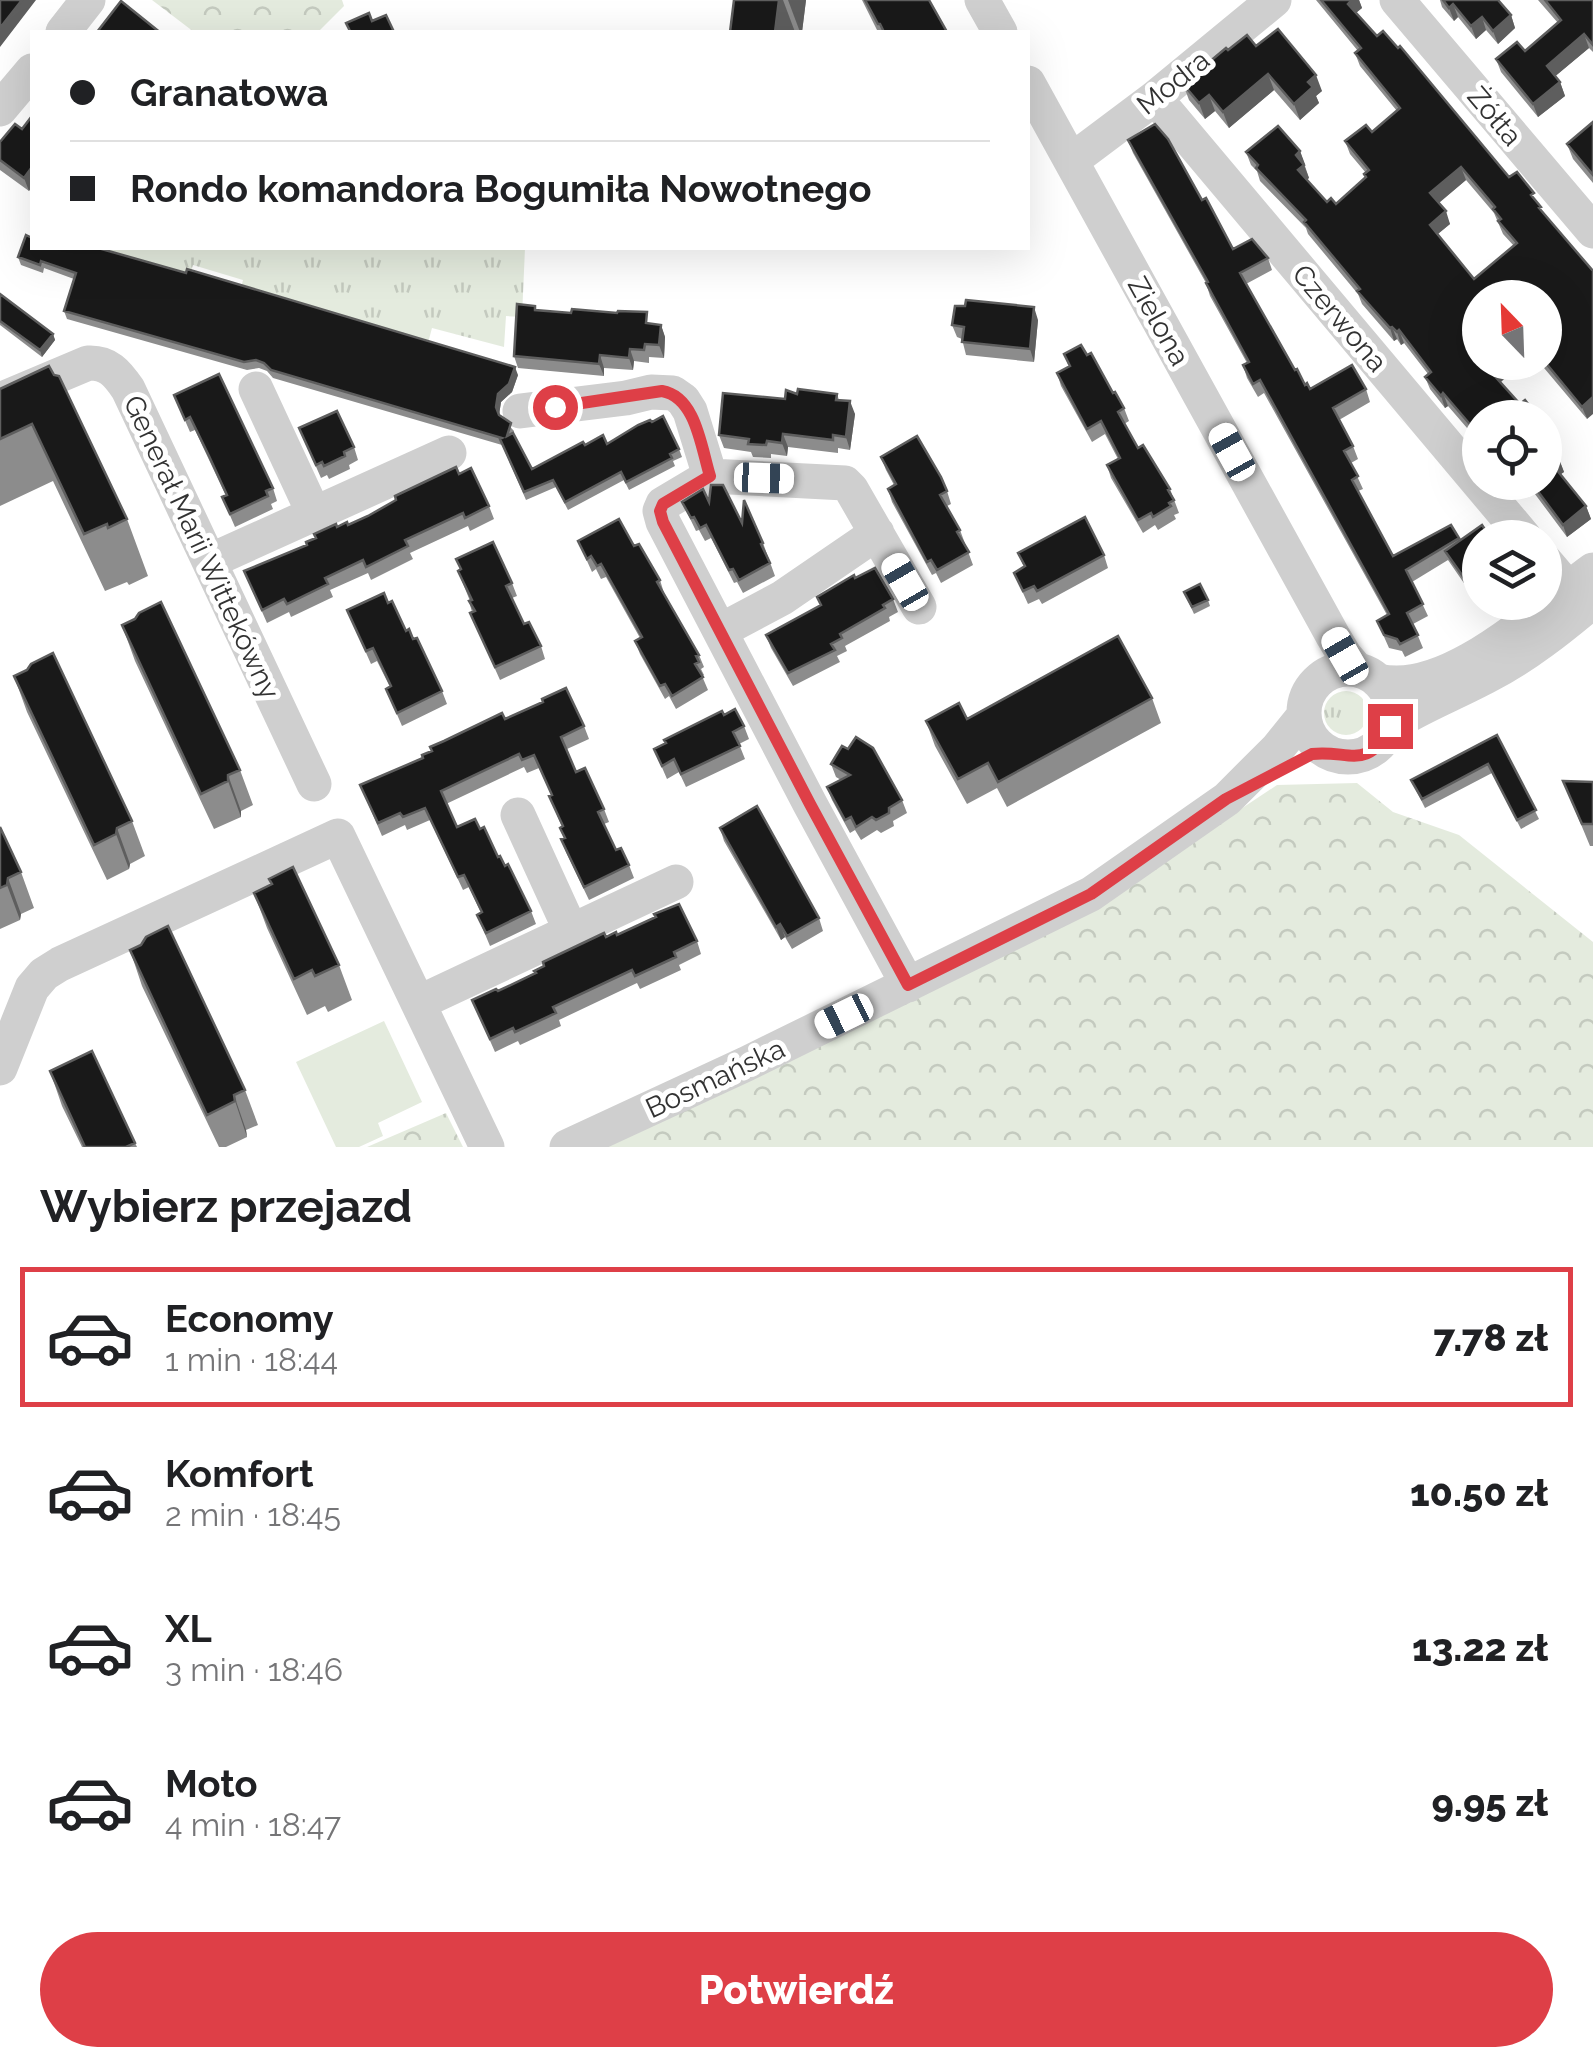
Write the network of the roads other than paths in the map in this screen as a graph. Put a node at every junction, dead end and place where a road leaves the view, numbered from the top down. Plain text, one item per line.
1 (88, 0) edge
2 (982, 0) edge
3 (1274, 0) edge
4 (1397, 0) edge
5 (65, 30) edge
6 (999, 30) edge
7 (30, 73) edge
8 (1030, 86) edge
9 (1155, 98) junction
10 (0, 109) edge
11 (1071, 161) junction
12 (1593, 231) edge
13 (256, 389) dead end
14 (0, 400) edge
15 (520, 411) dead end
16 (449, 453) dead end
17 (710, 476) junction
18 (314, 514) junction
19 (1511, 520) edge
20 (876, 533) junction
21 (1292, 559) junction
22 (210, 561) junction
23 (1562, 572) edge
24 (1585, 586) edge
25 (919, 607) dead end
26 (720, 631) junction
27 (1368, 676) junction
28 (1308, 702) junction
29 (1390, 726) junction
30 (1326, 752) junction
31 (314, 784) dead end
32 (1226, 799) junction
33 (518, 815) dead end
34 (676, 882) dead end
35 (571, 931) junction
36 (908, 985) junction
37 (418, 1003) junction
38 (0, 1068) edge
39 (487, 1147) edge
40 (567, 1147) edge

1 - 5 street
2 - 6 street
3 - 9 street, Modra
4 - 12 street, Żółta
7 - 10 street
8 - 11 street, Zielona
9 - 11 street, Modra
9 - 19 street, Czerwona
11 - 21 street, Zielona
13 - 18 street
14 - 22 street, Generał Marii Wittekówny
15 - 17 street
16 - 18 street
17 - 20 street
17 - 26 street
18 - 22 street
20 - 25 street
20 - 26 street
21 - 27 street, Zielona
21 - 28 street, Zielona
22 - 31 street, Generał Marii Wittekówny
23 - 24 street
24 - 27 street
24 - 29 street
26 - 36 street
27 - 28 street
27 - 29 street
28 - 30 street
28 - 32 street, Bosmańska
29 - 30 street
30 - 32 street, Bosmańska
32 - 36 street, Bosmańska
33 - 35 street
34 - 35 street
35 - 37 street
36 - 40 street, Bosmańska
37 - 38 street
37 - 39 street

